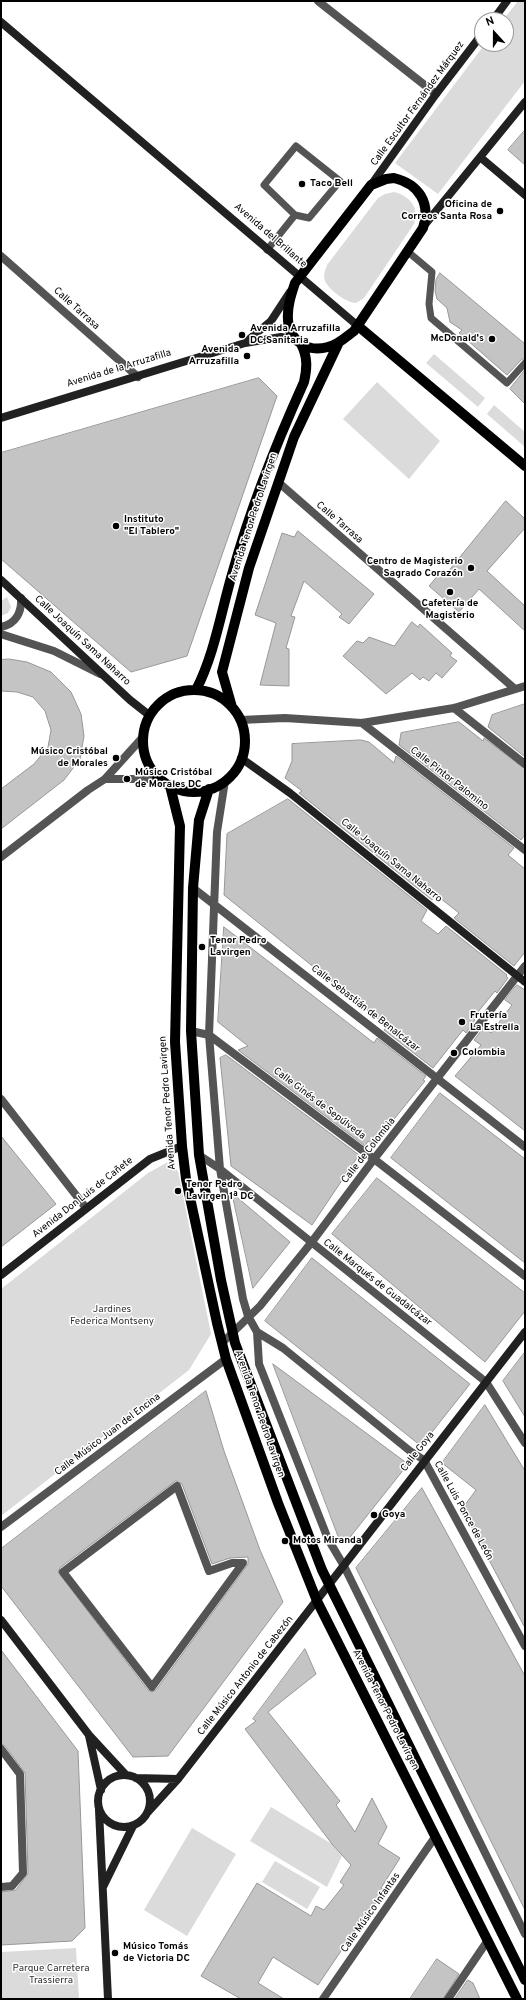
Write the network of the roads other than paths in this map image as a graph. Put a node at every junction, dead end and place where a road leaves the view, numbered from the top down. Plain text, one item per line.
1 (318, 1) edge
2 (507, 1) edge
3 (499, 12) edge
4 (1, 22) edge
5 (474, 44) edge
6 (436, 94) junction
7 (525, 102) edge
8 (480, 157) junction
9 (371, 185) junction
10 (525, 195) edge
11 (296, 215) junction
12 (423, 228) junction
13 (267, 250) junction
14 (407, 251) junction
15 (1, 256) edge
16 (297, 280) junction
17 (358, 326) junction
18 (299, 342) junction
19 (339, 342) junction
20 (245, 343) junction
21 (525, 362) edge
22 (138, 377) junction
23 (1, 418) edge
24 (525, 466) edge
25 (278, 482) junction
26 (1, 580) edge
27 (21, 598) junction
28 (1, 627) edge
29 (1, 634) edge
30 (104, 676) junction
31 (525, 686) edge
32 (515, 688) junction
33 (196, 690) junction
34 (232, 707) junction
35 (454, 708) junction
36 (149, 715) junction
37 (240, 720) junction
38 (362, 723) junction
39 (142, 737) junction
40 (242, 758) junction
41 (525, 764) edge
42 (105, 779) junction
43 (160, 779) junction
44 (225, 781) junction
45 (170, 786) junction
46 (209, 789) junction
47 (525, 850) edge
48 (1, 857) edge
49 (193, 888) junction
50 (214, 904) junction
51 (525, 966) edge
52 (517, 976) junction
53 (525, 982) edge
54 (191, 1031) junction
55 (209, 1035) junction
56 (438, 1079) junction
57 (1, 1100) edge
58 (182, 1146) junction
59 (525, 1147) edge
60 (199, 1155) junction
61 (374, 1159) junction
62 (220, 1169) junction
63 (86, 1208) junction
64 (311, 1243) junction
65 (1, 1275) edge
66 (525, 1276) edge
67 (248, 1316) junction
68 (233, 1332) junction
69 (257, 1332) junction
70 (525, 1332) edge
71 (222, 1343) junction
72 (226, 1359) junction
73 (486, 1382) junction
74 (525, 1443) edge
75 (424, 1460) junction
76 (1, 1527) edge
77 (344, 1566) junction
78 (329, 1585) junction
79 (317, 1601) junction
80 (1, 1620) edge
81 (525, 1646) edge
82 (152, 1687) joint
83 (89, 1735) junction
84 (1, 1749) edge
85 (126, 1775) junction
86 (136, 1778) junction
87 (178, 1779) junction
88 (101, 1790) junction
89 (99, 1810) junction
90 (147, 1813) junction
91 (133, 1826) junction
92 (435, 1837) junction
93 (1, 1887) edge
94 (102, 1887) junction
95 (525, 1934) edge
96 (488, 1940) junction
97 (525, 1980) edge
98 (108, 1999) edge
99 (323, 1999) edge
100 (448, 1999) edge
101 (517, 1999) edge

1 - 6 street
2 - 3 main road
4 - 13 main road, Avenida del Brillante
5 - 6 main road, Calle Escultor Fernández Márquez
6 - 9 main road, Calle Escultor Fernández Márquez
7 - 8 main road
8 - 10 main road
8 - 12 main road
9 - 12 main road, Avenida de la Arruzafilla
9 - 16 main road, Avenida de la Arruzafilla
11 - 11 lane
11 - 13 lane
12 - 14 main road, Avenida de la Arruzafilla
13 - 16 main road, Avenida del Brillante
14 - 17 main road, Avenida de la Arruzafilla
14 - 21 lane
15 - 22 street, Calle Tarrasa
16 - 17 main road, Avenida del Brillante
16 - 18 main road, Avenida de la Arruzafilla
16 - 20 main road, Avenida de la Arruzafilla
17 - 19 main road, Avenida de la Arruzafilla
17 - 24 main road, Avenida del Brillante
18 - 19 main road, Avenida de la Arruzafilla
18 - 20 main road, Avenida de la Arruzafilla
18 - 33 main road, Avenida Tenor Pedro Lavirgen
19 - 25 main road, Avenida Tenor Pedro Lavirgen
20 - 22 main road, Avenida de la Arruzafilla
22 - 23 main road, Avenida de la Arruzafilla
25 - 32 street, Calle Tarrasa
25 - 34 main road, Avenida Tenor Pedro Lavirgen
26 - 27 main road, Calle Joaquín Sama Naharro
27 - 28 street
27 - 30 main road, Calle Joaquín Sama Naharro
29 - 30 street
30 - 36 main road, Calle Joaquín Sama Naharro
31 - 32 street
32 - 35 street
33 - 34 main road
33 - 36 main road
34 - 37 main road
35 - 38 street
35 - 41 street
36 - 39 main road
37 - 38 street
37 - 40 main road
38 - 47 street, Calle Pintor Palomino
39 - 42 street
39 - 43 main road
40 - 44 main road
40 - 52 main road, Calle Joaquín Sama Naharro
42 - 43 street
42 - 48 street
43 - 45 main road
44 - 46 main road
44 - 50 street
45 - 46 main road
45 - 58 main road, Avenida Tenor Pedro Lavirgen
46 - 49 main road, Avenida Tenor Pedro Lavirgen
49 - 50 street, Calle Sebastián de Benalcázar
49 - 54 main road, Avenida Tenor Pedro Lavirgen
50 - 55 street
50 - 56 street, Calle Sebastián de Benalcázar
51 - 52 street, Calle de Colombia
52 - 53 main road, Calle Joaquín Sama Naharro
52 - 56 street, Calle de Colombia
54 - 55 street, Calle Ginés de Sepúlveda
54 - 60 main road, Avenida Tenor Pedro Lavirgen
55 - 61 street, Calle Ginés de Sepúlveda
55 - 62 street
56 - 59 street, Calle Sebastián de Benalcázar
56 - 61 street, Calle de Colombia
57 - 63 street
58 - 63 main road, Avenida Don Luis de Cañete
58 - 71 main road, Avenida Tenor Pedro Lavirgen
60 - 62 street, Calle Marqués de Guadalcázar
60 - 68 main road, Avenida Tenor Pedro Lavirgen
61 - 64 street, Calle de Colombia
61 - 66 street, Calle Ginés de Sepúlveda
62 - 64 street, Calle Marqués de Guadalcázar
62 - 67 street
63 - 65 main road, Avenida Don Luis de Cañete
64 - 67 street, Calle de Colombia
64 - 73 street, Calle Marqués de Guadalcázar
67 - 68 street, Calle de Colombia
67 - 69 street, Calle Luis Ponce de León
68 - 71 street, Calle de Colombia
68 - 78 main road, Avenida Tenor Pedro Lavirgen
69 - 75 street, Calle Luis Ponce de León
69 - 77 street
70 - 73 main road, Calle Goya
71 - 72 main road, Avenida Tenor Pedro Lavirgen
72 - 76 street, Calle Músico Juan del Encina
72 - 79 main road, Avenida Tenor Pedro Lavirgen
73 - 74 street, Calle Marqués de Guadalcázar
73 - 75 main road, Calle Goya
75 - 77 main road, Calle Goya
75 - 81 street, Calle Luis Ponce de León
77 - 78 main road, Calle Goya
77 - 95 street
78 - 79 main road, Calle Músico Antonio de Cabezón
78 - 97 main road, Avenida Tenor Pedro Lavirgen
79 - 87 main road, Calle Músico Antonio de Cabezón
79 - 92 main road, Avenida Tenor Pedro Lavirgen
80 - 83 main road
82 - 82 street
83 - 85 main road
83 - 88 main road
84 - 93 street
85 - 86 main road
85 - 88 main road
86 - 87 main road
86 - 90 main road
87 - 90 main road, Calle Músico Antonio de Cabezón
88 - 89 main road
89 - 91 main road
89 - 94 main road
90 - 91 main road
91 - 94 main road
92 - 96 main road, Avenida Tenor Pedro Lavirgen
92 - 99 street, Calle Músico Infantas
94 - 98 main road
96 - 100 street
96 - 101 main road, Avenida Tenor Pedro Lavirgen

